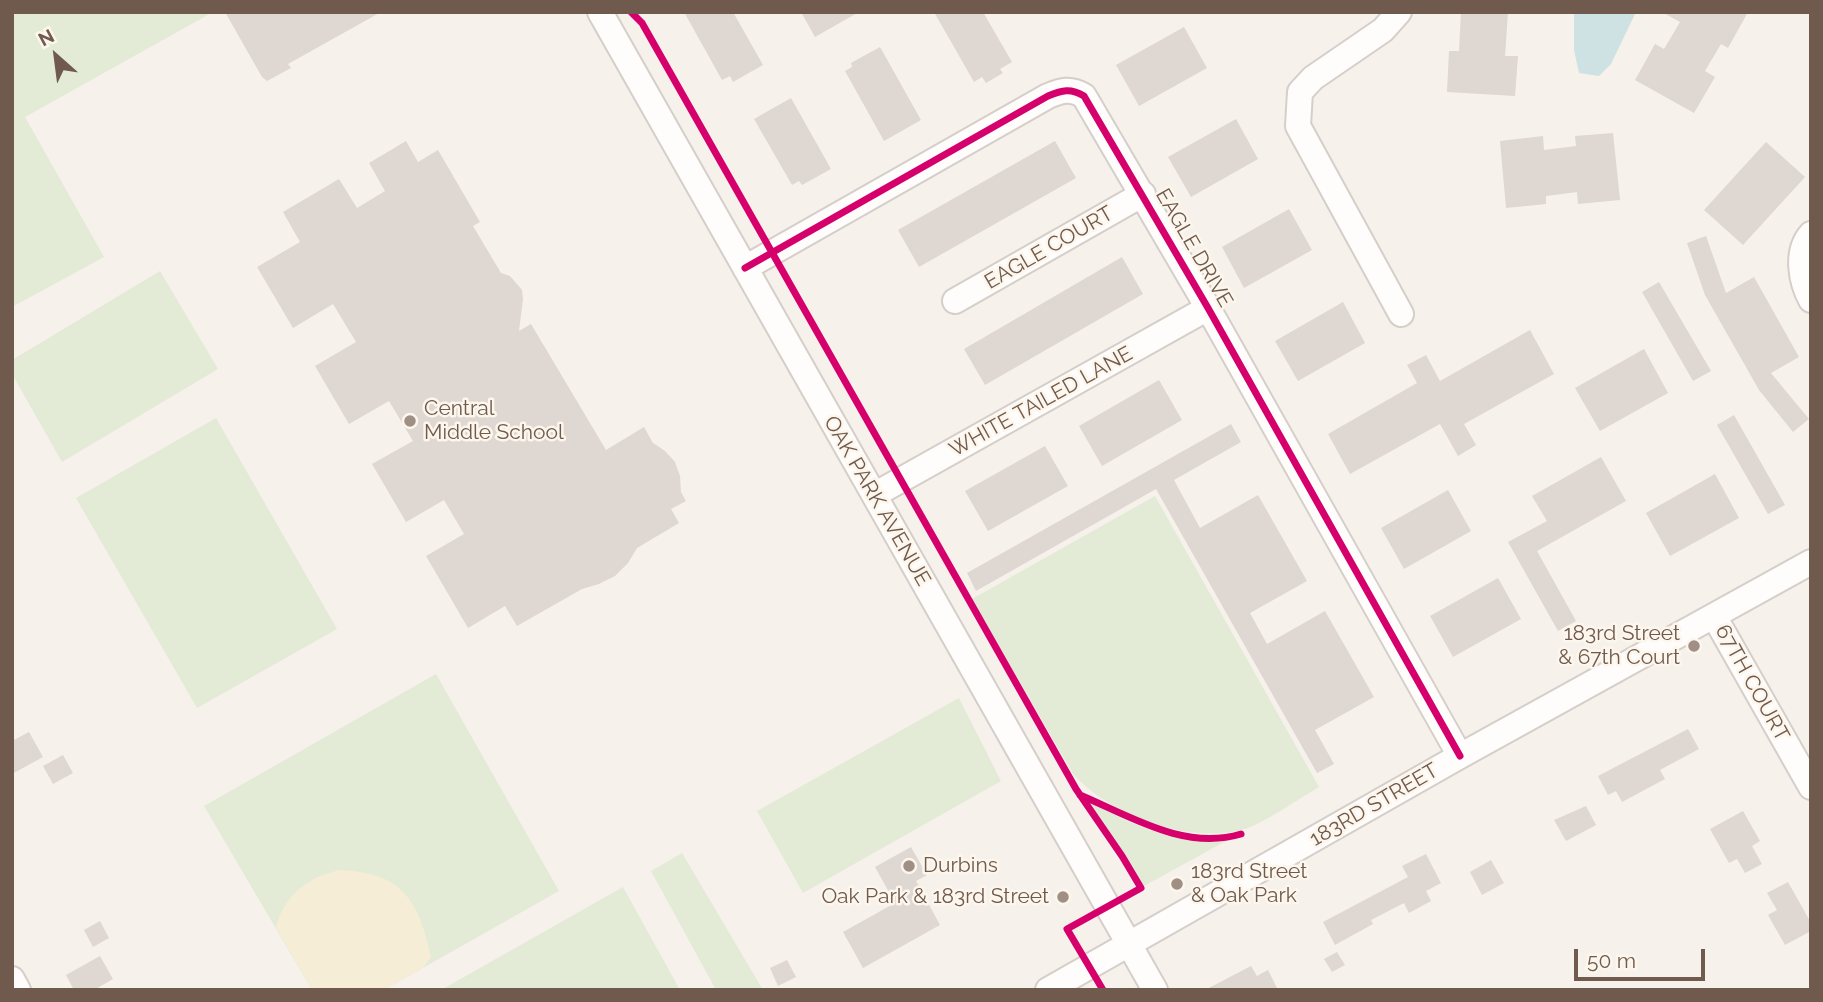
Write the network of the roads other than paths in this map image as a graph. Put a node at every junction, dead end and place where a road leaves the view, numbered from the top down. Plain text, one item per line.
1 (600, 12) edge
2 (1399, 12) edge
3 (1143, 194) junction
4 (1811, 234) edge
5 (745, 268) junction
6 (1811, 300) edge
7 (955, 301) dead end
8 (1208, 308) junction
9 (1401, 314) dead end
10 (874, 495) junction
11 (1811, 562) edge
12 (1714, 616) junction
13 (1460, 756) junction
14 (1811, 787) edge
15 (1129, 945) junction
16 (12, 979) edge
17 (18, 990) edge
18 (1048, 990) edge
19 (1155, 990) edge

1 - 5 street, OAK PARK AVENUE
2 - 9 street
3 - 5 street, EAGLE DRIVE
3 - 7 street, EAGLE COURT
3 - 8 street, EAGLE DRIVE
4 - 6 street
5 - 10 street, OAK PARK AVENUE
8 - 10 street, WHITE TAILED LANE
8 - 13 street, EAGLE DRIVE
10 - 15 street, OAK PARK AVENUE
11 - 12 street, 183RD STREET
12 - 13 street, 183RD STREET
12 - 14 street, 67TH COURT
13 - 15 street, 183RD STREET
15 - 18 street, 183RD STREET
15 - 19 street, OAK PARK AVENUE
16 - 17 street

